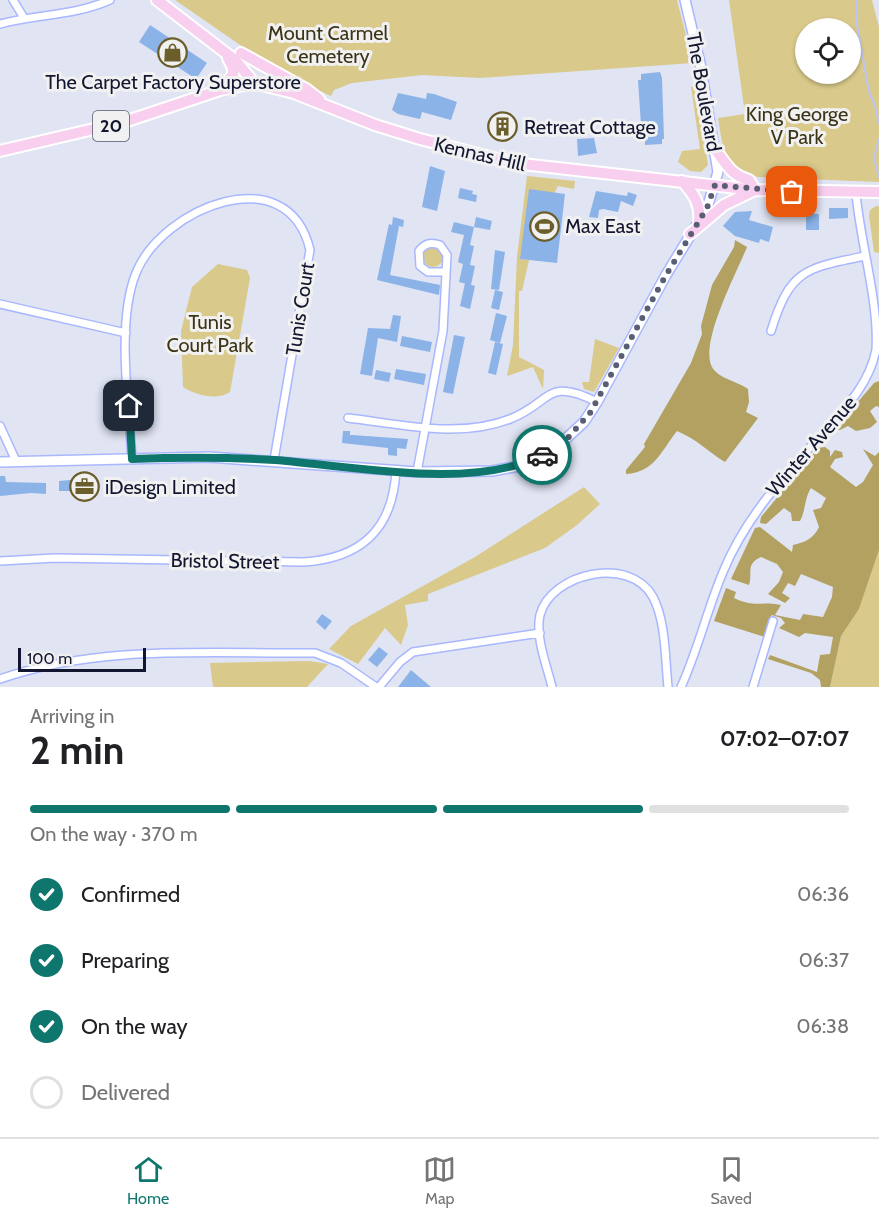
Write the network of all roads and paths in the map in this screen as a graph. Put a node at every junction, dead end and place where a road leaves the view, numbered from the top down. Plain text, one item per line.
1 (13, 0) edge
2 (110, 0) edge
3 (157, 0) edge
4 (685, 0) edge
5 (24, 18) junction
6 (0, 24) edge
7 (213, 40) junction
8 (224, 51) junction
9 (241, 53) junction
10 (254, 83) junction
11 (220, 90) junction
12 (326, 105) junction
13 (714, 148) junction
14 (0, 151) edge
15 (682, 181) junction
16 (715, 185) junction
17 (755, 190) junction
18 (877, 192) edge
19 (856, 193) junction
20 (699, 221) junction
21 (690, 234) junction
22 (866, 256) junction
23 (445, 272) junction
24 (0, 304) edge
25 (771, 331) dead end
26 (126, 333) junction
27 (597, 402) junction
28 (348, 418) dead end
29 (0, 426) edge
30 (425, 427) junction
31 (132, 459) junction
32 (274, 460) junction
33 (16, 461) junction
34 (0, 462) edge
35 (396, 470) junction
36 (417, 472) junction
37 (0, 561) edge
38 (773, 621) dead end
39 (540, 633) junction
40 (0, 679) edge
41 (378, 687) edge
42 (552, 687) edge
43 (668, 687) edge
44 (681, 687) edge
45 (753, 687) edge

1 - 5 street
2 - 5 street
3 - 7 main road
4 - 13 street, The Boulevard
5 - 6 street
7 - 8 main road
7 - 9 main road
8 - 10 main road
8 - 11 main road
9 - 10 main road
9 - 12 main road
10 - 11 main road, 20
10 - 12 main road, Kennas Hill
11 - 14 main road, 20
12 - 15 main road, Kennas Hill
13 - 16 street, The Boulevard
13 - 17 main road
15 - 16 main road, Kennas Hill
15 - 20 main road
16 - 17 main road, Kennas Hill
16 - 20 street
17 - 19 main road, Kennas Hill
17 - 21 main road
18 - 19 main road, Kennas Hill
19 - 22 street, Winter Avenue
20 - 21 street
21 - 27 street
22 - 25 street
22 - 44 street, Winter Avenue
23 - 23 street
23 - 30 street
24 - 26 street
26 - 31 street, Tunis Court
26 - 32 street, Tunis Court
27 - 30 street
27 - 36 street
28 - 30 street
29 - 33 street
30 - 36 street
31 - 32 street
31 - 33 street
32 - 35 street
33 - 34 street
35 - 36 street
35 - 37 street, Bristol Street
38 - 45 street
39 - 41 street
39 - 42 street
39 - 43 street
40 - 41 street

